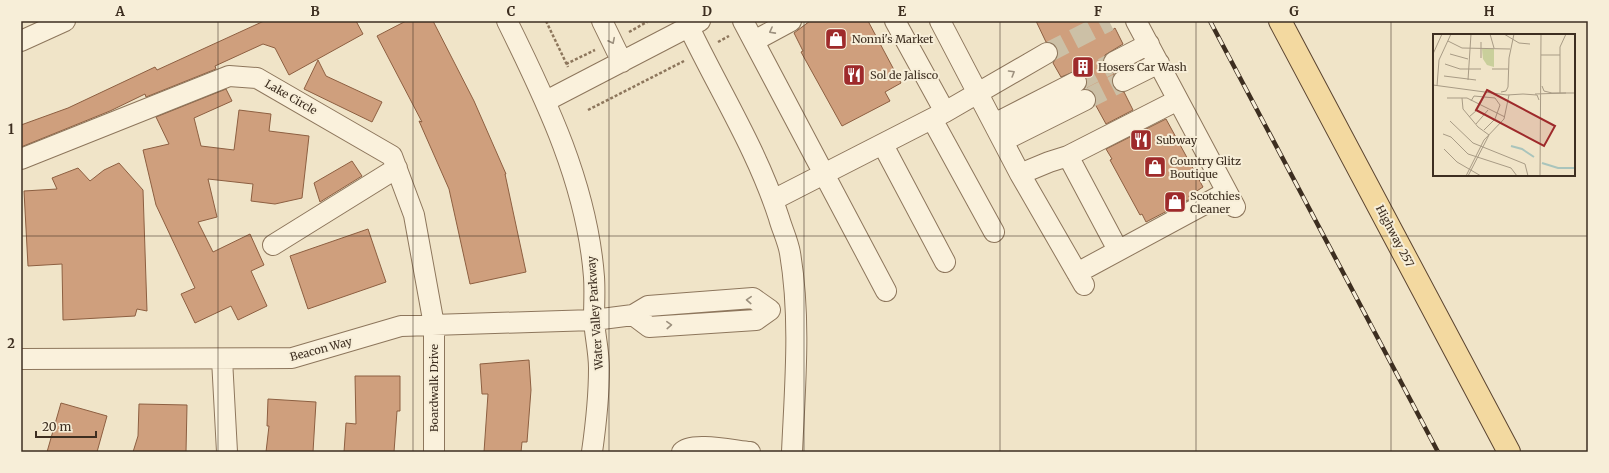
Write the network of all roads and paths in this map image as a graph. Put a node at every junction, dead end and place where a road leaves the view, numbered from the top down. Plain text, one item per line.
1 (65, 21) edge
2 (507, 21) edge
3 (546, 21) edge
4 (602, 21) edge
5 (791, 21) edge
6 (895, 21) edge
7 (940, 21) edge
8 (1136, 21) edge
9 (1280, 21) edge
10 (647, 22) dead end
11 (692, 23) edge
12 (739, 27) edge
13 (622, 35) dead end
14 (21, 41) edge
15 (754, 41) junction
16 (1149, 44) junction
17 (713, 45) dead end
18 (598, 48) dead end
19 (1047, 53) tunnel mouth
20 (689, 58) dead end
21 (622, 62) junction
22 (1114, 62) tunnel mouth
23 (668, 63) dead end
24 (1159, 63) junction
25 (566, 64) junction
26 (671, 68) junction
27 (569, 70) dead end
28 (1123, 81) tunnel mouth
29 (1076, 82) tunnel mouth
30 (978, 93) junction
31 (546, 100) junction
32 (1085, 100) tunnel mouth
33 (1178, 100) junction
34 (588, 110) dead end
35 (938, 116) junction
36 (999, 132) junction
37 (883, 145) junction
38 (1068, 156) junction
39 (21, 159) edge
40 (397, 168) junction
41 (824, 174) junction
42 (1020, 174) junction
43 (773, 200) junction
44 (994, 232) dead end
45 (273, 245) dead end
46 (1118, 250) junction
47 (946, 262) dead end
48 (886, 291) dead end
49 (795, 310) junction
50 (594, 320) junction
51 (434, 325) junction
52 (222, 358) junction
53 (21, 359) edge
54 (227, 452) edge
55 (434, 452) edge
56 (592, 452) edge
57 (682, 452) edge
58 (750, 452) edge
59 (792, 452) edge
60 (1509, 452) edge

1 - 14 street
2 - 31 street, Water Valley Parkway
3 - 25 path
4 -> 21 street
5 -> 15 street
6 - 35 street
7 - 30 street
8 - 16 street
9 - 60 main road, Highway 257
10 - 13 path
11 - 21 street
11 - 43 street
12 - 15 street
12 - 17 path
15 - 41 street
16 - 22 street
16 - 24 street
18 - 25 path
30 -> 19 street
20 - 26 path
21 - 31 street
23 - 26 path
24 - 28 street
24 - 33 street
25 - 27 path
26 - 34 path
29 - 36 street
30 - 35 street
30 - 36 street
31 - 50 street, Water Valley Parkway
32 - 36 street
33 - 38 street
33 - 46 street
35 - 37 street
35 - 44 street
36 - 42 street
37 - 41 street
37 - 47 street
38 - 42 street
38 - 46 street
39 - 40 street, Lake Circle
40 - 45 street
40 - 51 street, Lake Circle
41 - 43 street
41 - 48 street
42 - 46 street
43 - 49 street
49 - 50 street, Beacon Way
49 - 59 street
50 - 51 street, Beacon Way
50 - 56 street, Water Valley Parkway
51 - 52 street, Beacon Way
51 - 55 street, Boardwalk Drive
52 - 53 street, Beacon Way
52 - 54 street
57 - 58 street

